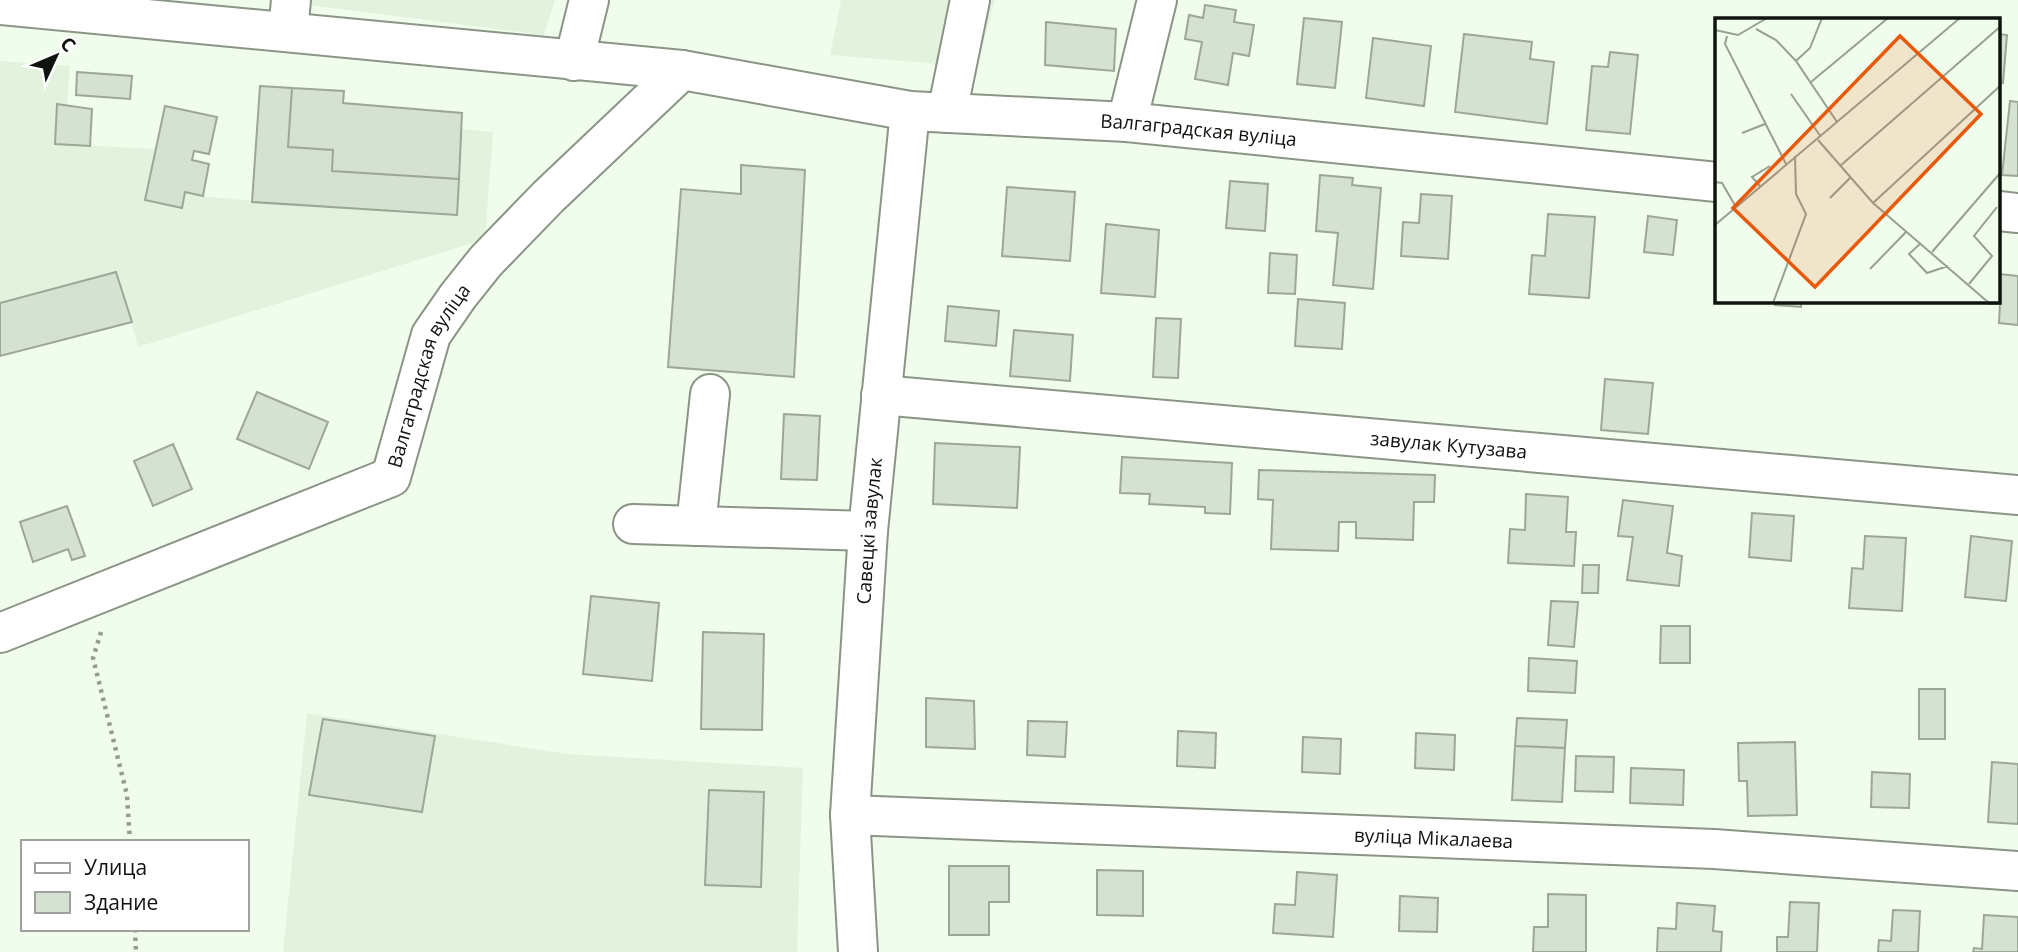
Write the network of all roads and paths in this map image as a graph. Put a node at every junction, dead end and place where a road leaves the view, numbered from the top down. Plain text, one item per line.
1 (589, 0) edge
2 (970, 0) edge
3 (1157, 0) edge
4 (20, 4) edge
5 (290, 16) edge
6 (574, 61) junction
7 (682, 69) junction
8 (910, 111) junction
9 (947, 113) junction
10 (1127, 121) junction
11 (1715, 182) edge
12 (2000, 211) edge
13 (2018, 213) edge
14 (710, 394) dead end
15 (881, 394) junction
16 (2018, 495) edge
17 (633, 524) dead end
18 (696, 526) junction
19 (868, 531) junction
20 (115, 587) junction
21 (0, 633) edge
22 (850, 815) junction
23 (130, 840) edge
24 (2018, 871) edge
25 (135, 931) edge
26 (136, 952) edge
27 (858, 952) edge

1 - 6 street
2 - 9 street
3 - 10 street
4 - 5 street, Валгаградская вуліца
5 - 6 street, Валгаградская вуліца
6 - 7 street, Валгаградская вуліца
7 - 8 street, Валгаградская вуліца
7 - 20 street, Валгаградская вуліца
8 - 9 street, Валгаградская вуліца
8 - 15 street, Савецкі завулак
9 - 10 street, Валгаградская вуліца
10 - 11 street, Валгаградская вуліца
12 - 13 street
14 - 18 street
15 - 16 street, завулак Кутузава
15 - 19 street, Савецкі завулак
17 - 18 street
18 - 19 street
19 - 22 street, Савецкі завулак
20 - 21 street, Валгаградская вуліца
20 - 23 path
22 - 24 street, вуліца Мікалаева
22 - 27 street, Савецкі завулак
25 - 26 path

